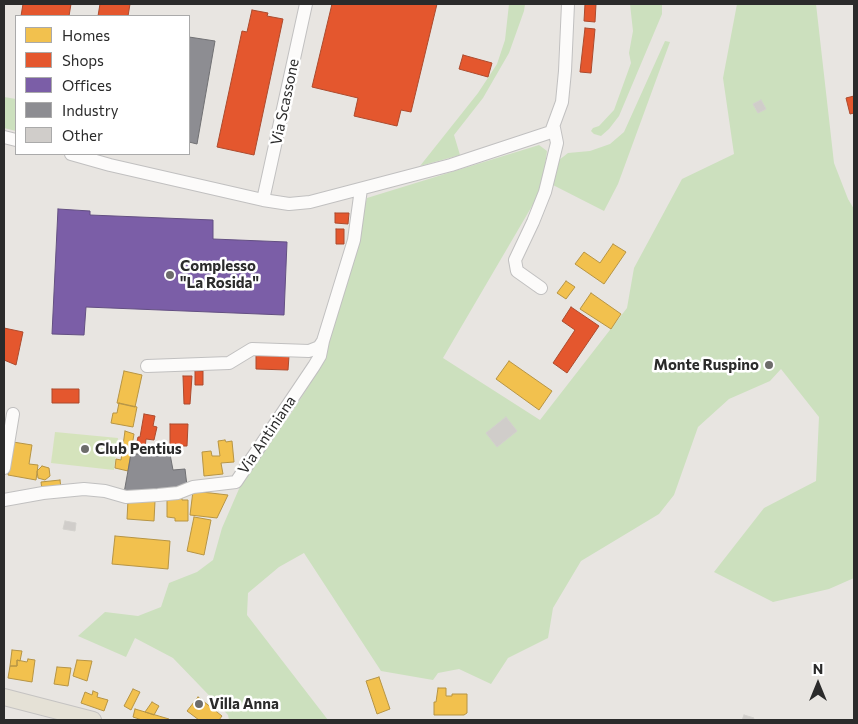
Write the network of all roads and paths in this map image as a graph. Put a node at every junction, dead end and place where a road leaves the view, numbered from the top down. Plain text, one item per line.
1 (306, 4) edge
2 (568, 4) edge
3 (554, 128) junction
4 (75, 155) edge
5 (361, 189) junction
6 (263, 200) junction
7 (541, 288) dead end
8 (323, 341) junction
9 (146, 366) dead end
10 (13, 414) dead end
11 (4, 468) edge
12 (4, 500) edge
13 (6, 701) edge
14 (93, 720) edge

1 - 6 street, Via Scassone
2 - 3 street
3 - 5 street
3 - 7 street
4 - 6 street
5 - 6 street
5 - 8 street, Via Antiniana
8 - 9 street
8 - 12 street, Via Antiniana
10 - 11 street
13 - 14 main road

